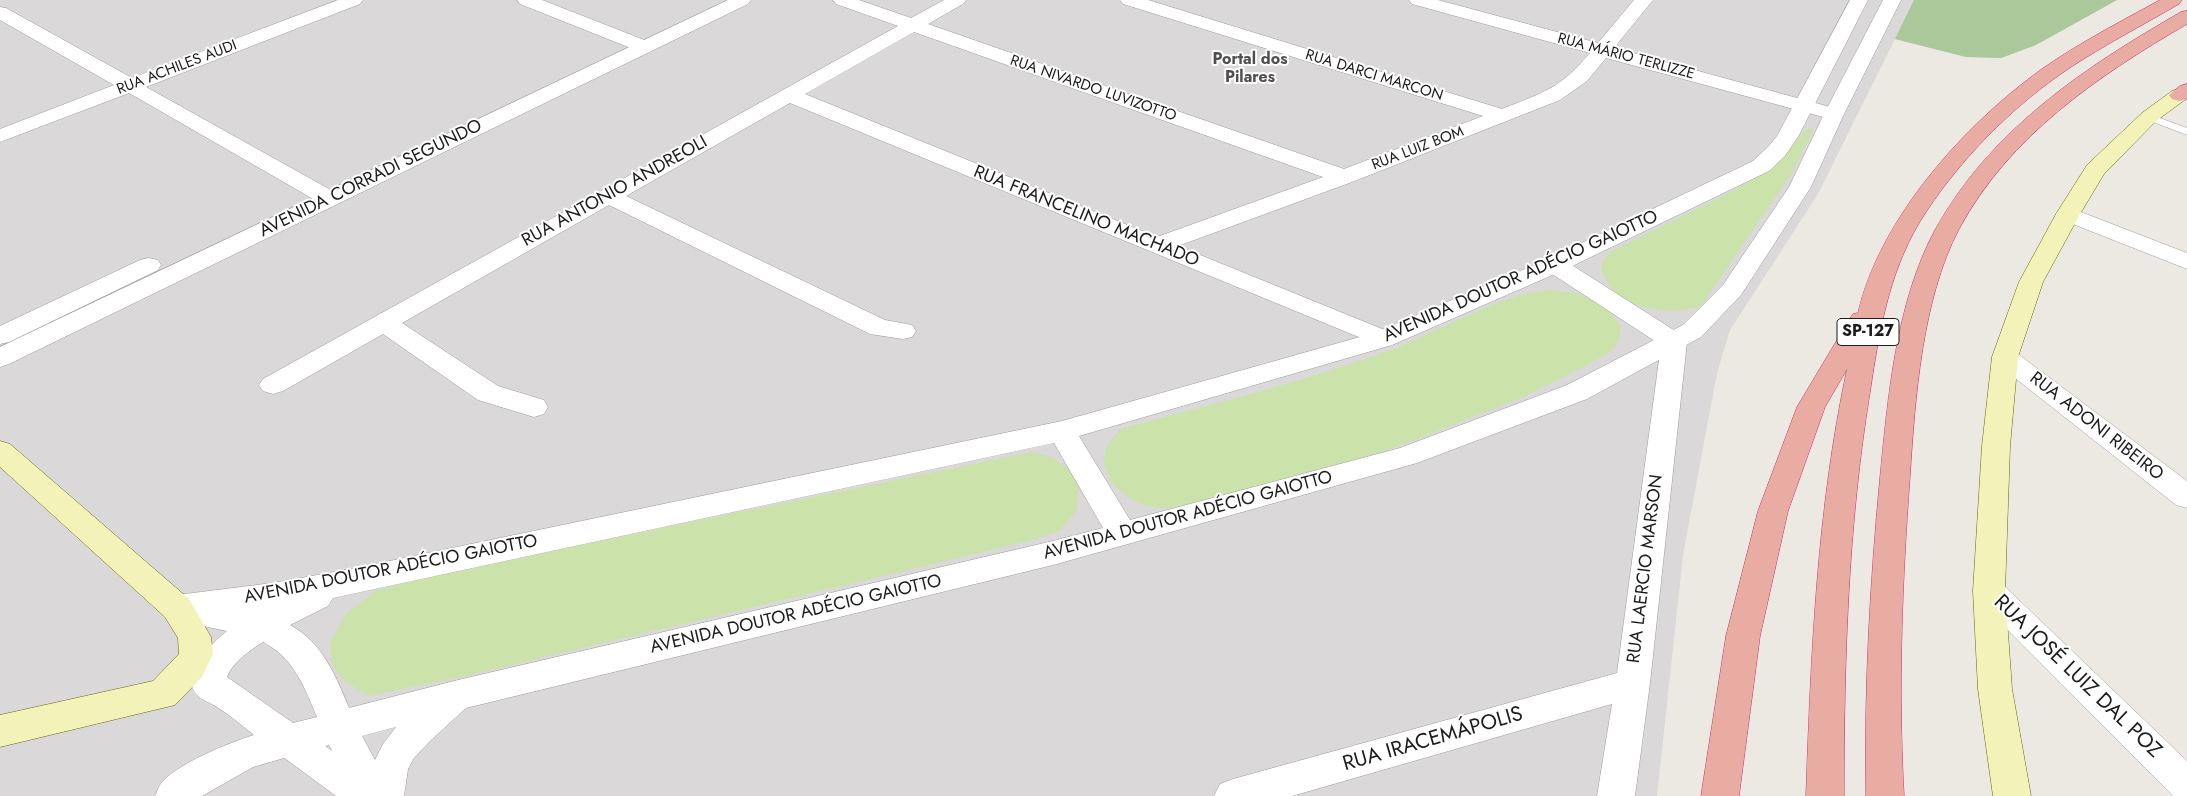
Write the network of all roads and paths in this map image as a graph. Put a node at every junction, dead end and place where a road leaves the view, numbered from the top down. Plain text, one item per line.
1 (354, 0) edge
2 (526, 0) edge
3 (711, 0) edge
4 (742, 0) edge
5 (842, 0) edge
6 (956, 0) edge
7 (1128, 0) edge
8 (1418, 0) edge
9 (1644, 0) edge
10 (1858, 0) edge
11 (1892, 0) edge
12 (2173, 0) edge
13 (0, 12) edge
14 (2187, 16) edge
15 (912, 25) junction
16 (636, 43) junction
17 (1602, 50) junction
18 (130, 86) junction
19 (2183, 92) edge
20 (789, 94) junction
21 (1803, 105) junction
22 (1834, 114) junction
23 (1505, 116) junction
24 (2149, 117) junction
25 (2187, 132) edge
26 (0, 136) edge
27 (1344, 177) junction
28 (321, 194) junction
29 (608, 196) junction
30 (2068, 214) junction
31 (1156, 246) junction
32 (2187, 262) edge
33 (1555, 265) junction
34 (1873, 302) junction
35 (384, 323) junction
36 (903, 331) dead end
37 (0, 336) edge
38 (1383, 339) junction
39 (1674, 342) junction
40 (2005, 357) junction
41 (0, 358) edge
42 (273, 385) dead end
43 (534, 407) dead end
44 (1062, 431) junction
45 (0, 451) edge
46 (2187, 496) edge
47 (1122, 534) junction
48 (356, 580) junction
49 (1989, 591) junction
50 (177, 608) junction
51 (260, 627) junction
52 (1633, 683) junction
53 (209, 684) junction
54 (323, 690) junction
55 (163, 694) junction
56 (458, 695) junction
57 (339, 726) junction
58 (0, 731) edge
59 (288, 740) junction
60 (2187, 785) edge
61 (174, 796) edge
62 (366, 796) edge
63 (376, 796) edge
64 (385, 796) edge
65 (1233, 796) edge
66 (1616, 796) edge
67 (1720, 796) edge
68 (1825, 796) edge
69 (1885, 796) edge
70 (2012, 796) edge

1 - 18 street, RUA ACHILES AUDI
2 - 16 street
3 - 16 street, AVENIDA CORRADI SEGUNDO
4 - 16 street, AVENIDA CORRADI SEGUNDO
5 - 15 street, RUA NIVARDO LUVIZOTTO
6 - 15 street, RUA ANTONIO ANDREOLI
7 - 23 street, RUA DARCI MARCON
8 - 17 street, RUA MÁRIO TERLIZZE
9 - 17 street, RUA LUIZ BOM
10 - 21 street, AVENIDA DOUTOR ADÉCIO GAIOTTO
11 - 22 street, AVENIDA DOUTOR ADÉCIO GAIOTTO
12 - 34 highway, SP-127
13 - 18 street
14 - 69 highway, SP-127
15 - 20 street, RUA ANTONIO ANDREOLI
15 - 27 street, RUA NIVARDO LUVIZOTTO
16 - 28 street, AVENIDA CORRADI SEGUNDO
17 - 21 street, RUA MÁRIO TERLIZZE
17 - 23 street, RUA LUIZ BOM
18 - 26 street, RUA ACHILES AUDI
18 - 28 street
19 - 24 main road
20 - 29 street, RUA ANTONIO ANDREOLI
20 - 31 street, RUA FRANCELINO MACHADO
21 - 22 street, RUA MÁRIO TERLIZZE
21 - 33 street, AVENIDA DOUTOR ADÉCIO GAIOTTO
22 - 39 street, AVENIDA DOUTOR ADÉCIO GAIOTTO
23 - 27 street, RUA LUIZ BOM
24 - 25 lane
24 - 30 main road
27 - 31 street, RUA LUIZ BOM
28 - 37 street, AVENIDA CORRADI SEGUNDO
28 - 41 street, AVENIDA CORRADI SEGUNDO
29 - 35 street, RUA ANTONIO ANDREOLI
29 - 36 street
30 - 32 street
30 - 40 main road
31 - 38 street, RUA FRANCELINO MACHADO
33 - 38 street, AVENIDA DOUTOR ADÉCIO GAIOTTO
33 - 39 street
34 - 67 highway
34 - 68 highway, SP-127
35 - 42 street, RUA ANTONIO ANDREOLI
35 - 43 street
38 - 44 street, AVENIDA DOUTOR ADÉCIO GAIOTTO
39 - 47 street, AVENIDA DOUTOR ADÉCIO GAIOTTO
39 - 52 street, RUA LAERCIO MARSON
40 - 46 street, RUA ADONI RIBEIRO
40 - 49 main road
44 - 47 street
44 - 48 street, AVENIDA DOUTOR ADÉCIO GAIOTTO
45 - 50 main road
47 - 56 street, AVENIDA DOUTOR ADÉCIO GAIOTTO
48 - 50 street, AVENIDA DOUTOR ADÉCIO GAIOTTO
48 - 51 street
49 - 60 street, RUA JOSÉ LUIZ DAL POZ
49 - 70 main road
50 - 51 street
50 - 55 main road
51 - 53 street
51 - 54 street
52 - 65 street, RUA IRACEMÁPOLIS
52 - 66 street, RUA LAERCIO MARSON
53 - 55 street
53 - 59 street
54 - 57 street
54 - 59 street
55 - 58 main road
56 - 57 street, AVENIDA DOUTOR ADÉCIO GAIOTTO
56 - 64 street
57 - 59 street, AVENIDA DOUTOR ADÉCIO GAIOTTO
57 - 63 street
59 - 61 street, AVENIDA DOUTOR ADÉCIO GAIOTTO
59 - 62 street

